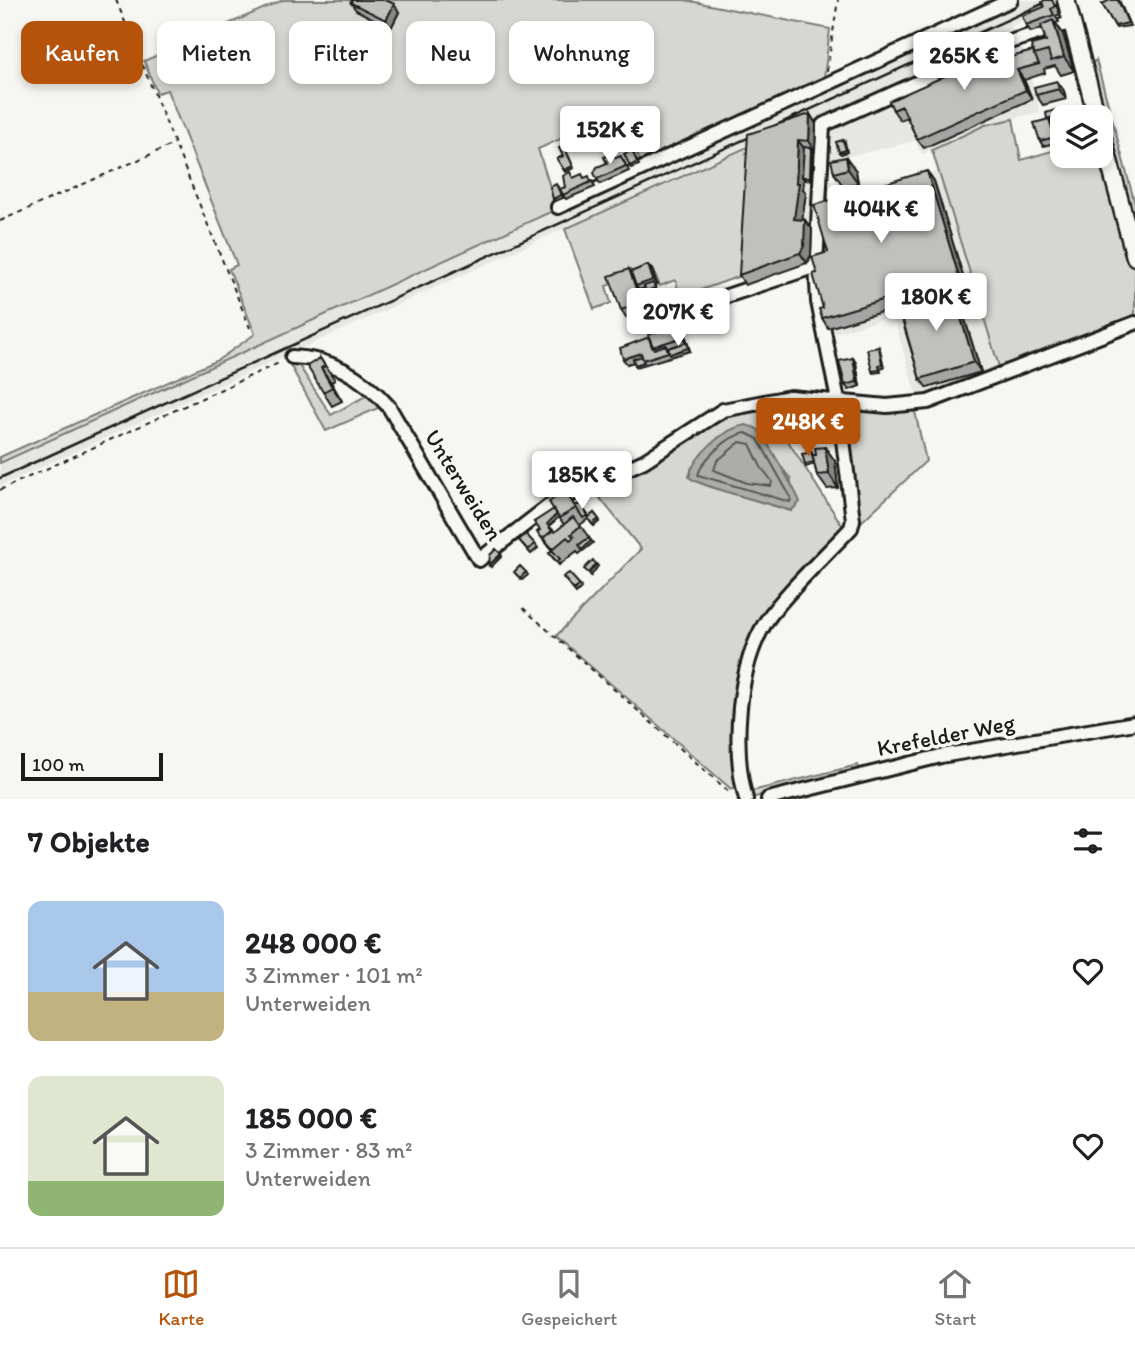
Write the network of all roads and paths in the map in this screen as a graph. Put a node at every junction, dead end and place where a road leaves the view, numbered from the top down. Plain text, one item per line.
1 (116, 0) edge
2 (838, 0) edge
3 (1011, 0) edge
4 (1066, 0) edge
5 (1073, 22) junction
6 (826, 86) junction
7 (1094, 105) edge
8 (175, 144) junction
9 (1111, 168) edge
10 (558, 207) dead end
11 (0, 221) edge
12 (1135, 257) edge
13 (816, 265) junction
14 (673, 314) edge
15 (1135, 323) edge
16 (250, 328) dead end
17 (292, 357) joint
18 (838, 400) junction
19 (0, 490) edge
20 (523, 608) dead end
21 (1135, 723) edge
22 (745, 797) edge
23 (768, 799) edge

1 - 8 path
2 - 6 path
3 - 6 street
4 - 5 main road
5 - 7 main road
5 - 13 street
6 - 10 street
8 - 11 path
8 - 16 path
9 - 12 main road
13 - 14 street
13 - 18 street
15 - 18 street, Unterweiden
17 - 18 street, Unterweiden
17 - 19 path
18 - 22 street
20 - 22 path
21 - 23 street, Krefelder Weg

